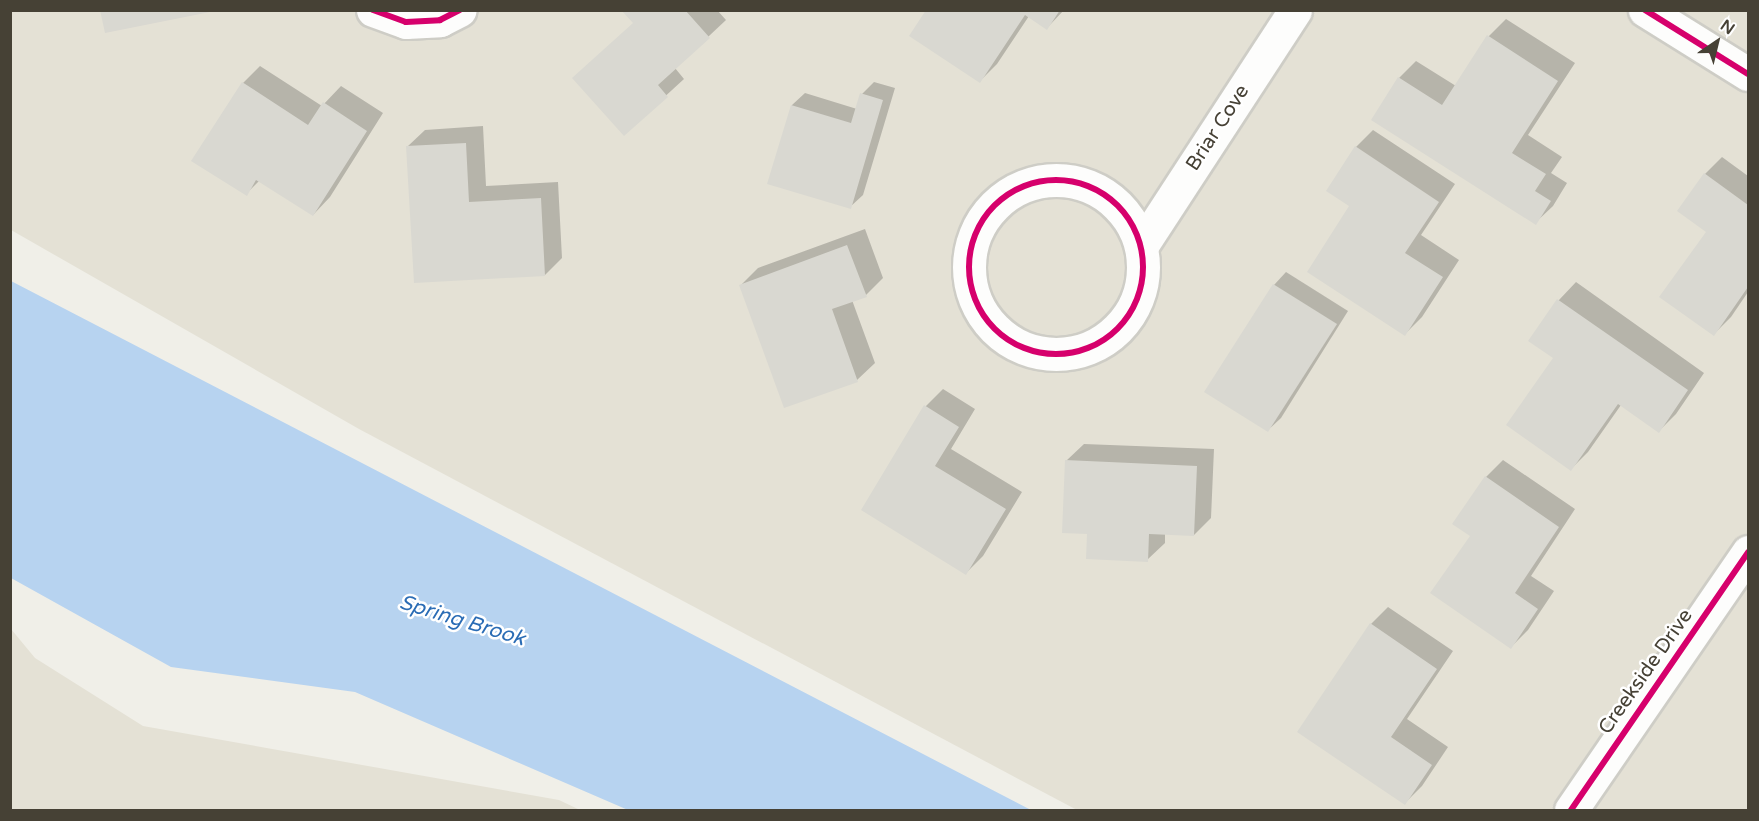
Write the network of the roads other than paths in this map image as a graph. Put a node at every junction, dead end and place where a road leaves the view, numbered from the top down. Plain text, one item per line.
1 (373, 10) edge
2 (460, 10) edge
3 (1295, 10) edge
4 (1645, 10) edge
5 (1749, 74) edge
6 (1142, 245) junction
7 (1749, 552) edge
8 (1571, 810) edge

1 - 2 street
3 - 6 street, Briar Cove
4 - 5 street
6 - 6 street
7 - 8 street, Creekside Drive

